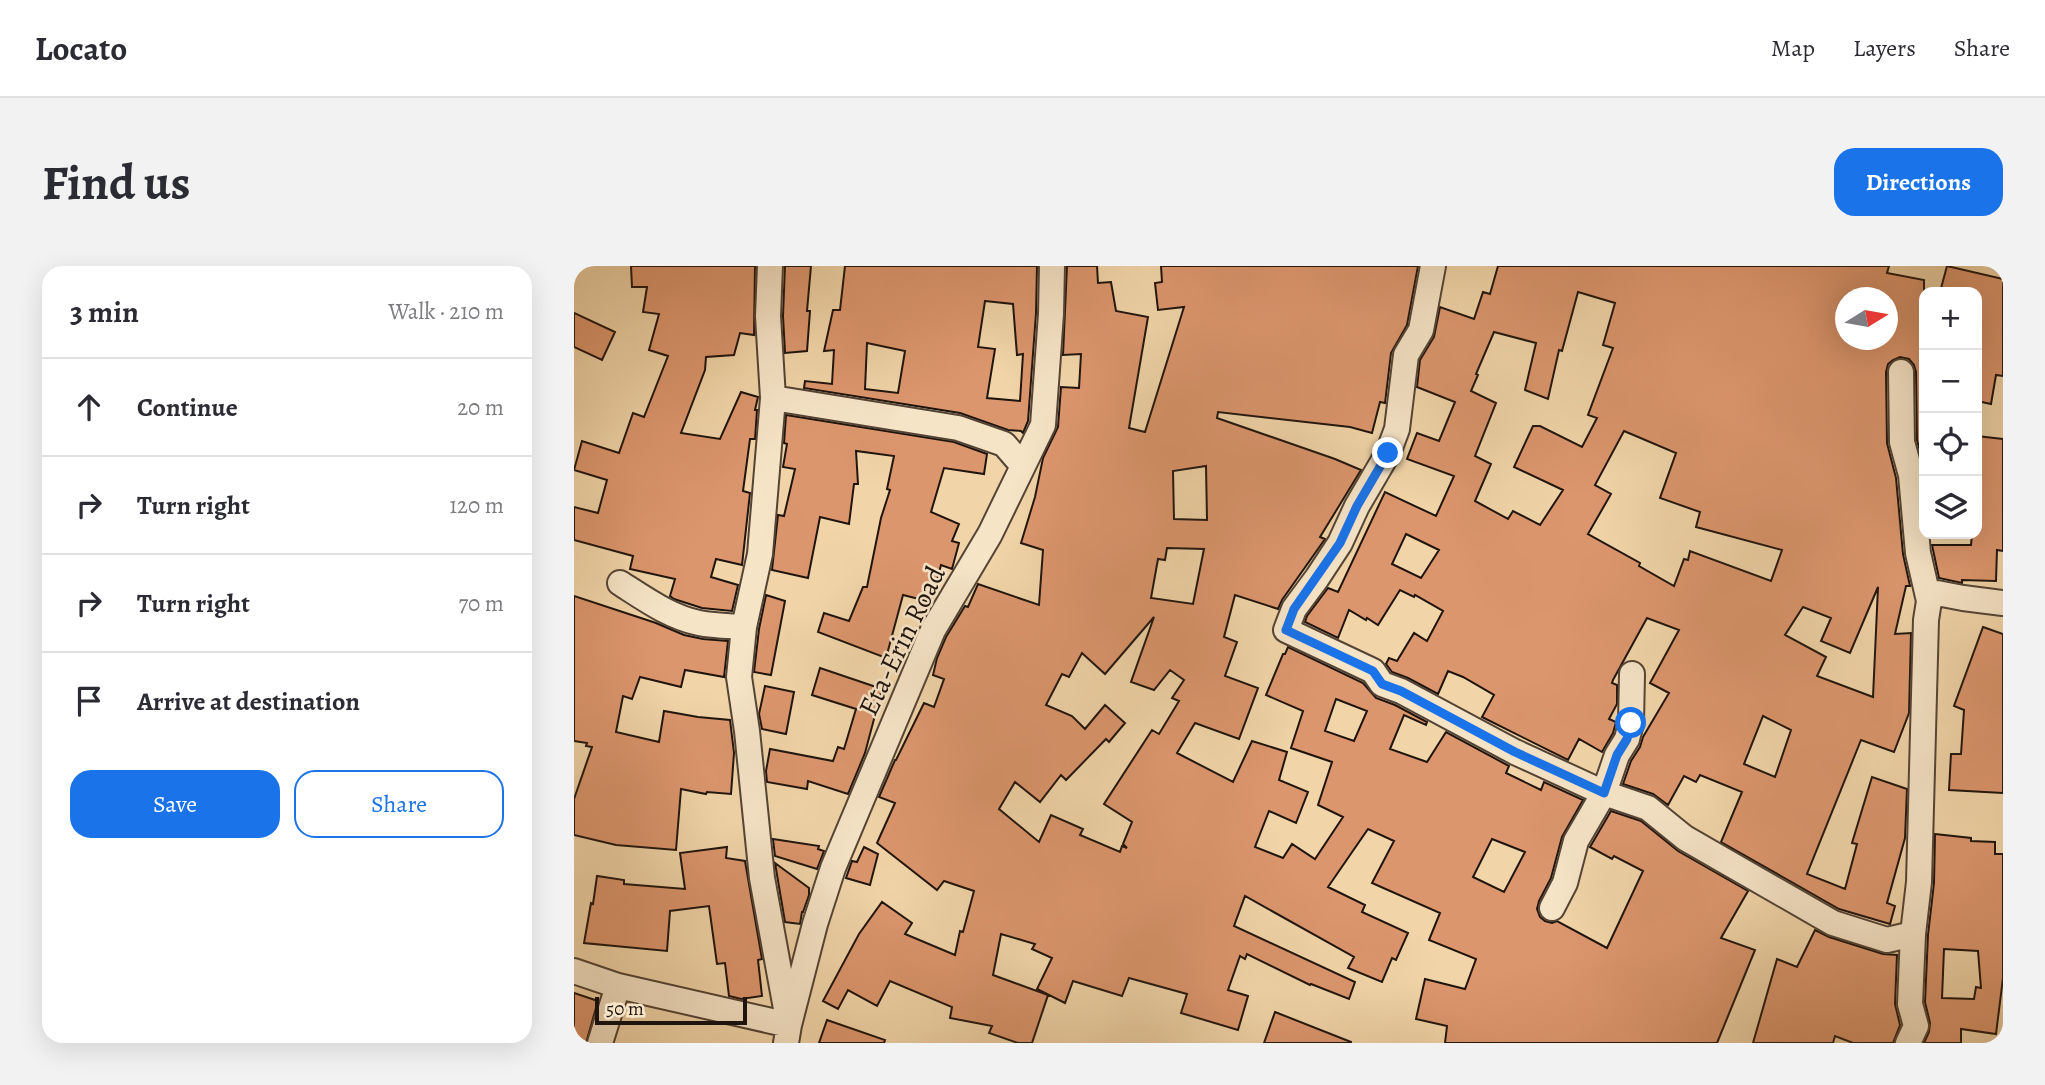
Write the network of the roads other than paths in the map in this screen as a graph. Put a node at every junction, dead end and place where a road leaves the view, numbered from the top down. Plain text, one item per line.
1 (770, 266) edge
2 (1052, 266) edge
3 (1433, 266) edge
4 (1901, 372) dead end
5 (773, 398) junction
6 (1023, 466) junction
7 (621, 583) dead end
8 (1929, 601) junction
9 (2003, 603) edge
10 (744, 627) junction
11 (1632, 674) dead end
12 (1604, 793) junction
13 (1552, 908) dead end
14 (1913, 934) junction
15 (574, 971) edge
16 (618, 986) junction
17 (787, 1034) edge
18 (600, 1043) edge
19 (1908, 1043) edge

1 - 5 street
2 - 6 street, Eta-Erin Road
3 - 12 street
4 - 8 street
5 - 6 street
5 - 10 street
6 - 17 street, Eta-Erin Road
7 - 10 street
8 - 9 street
8 - 14 street
10 - 17 street
11 - 12 street
12 - 13 street
12 - 14 street
14 - 19 street
15 - 16 street
16 - 17 street
16 - 18 street

